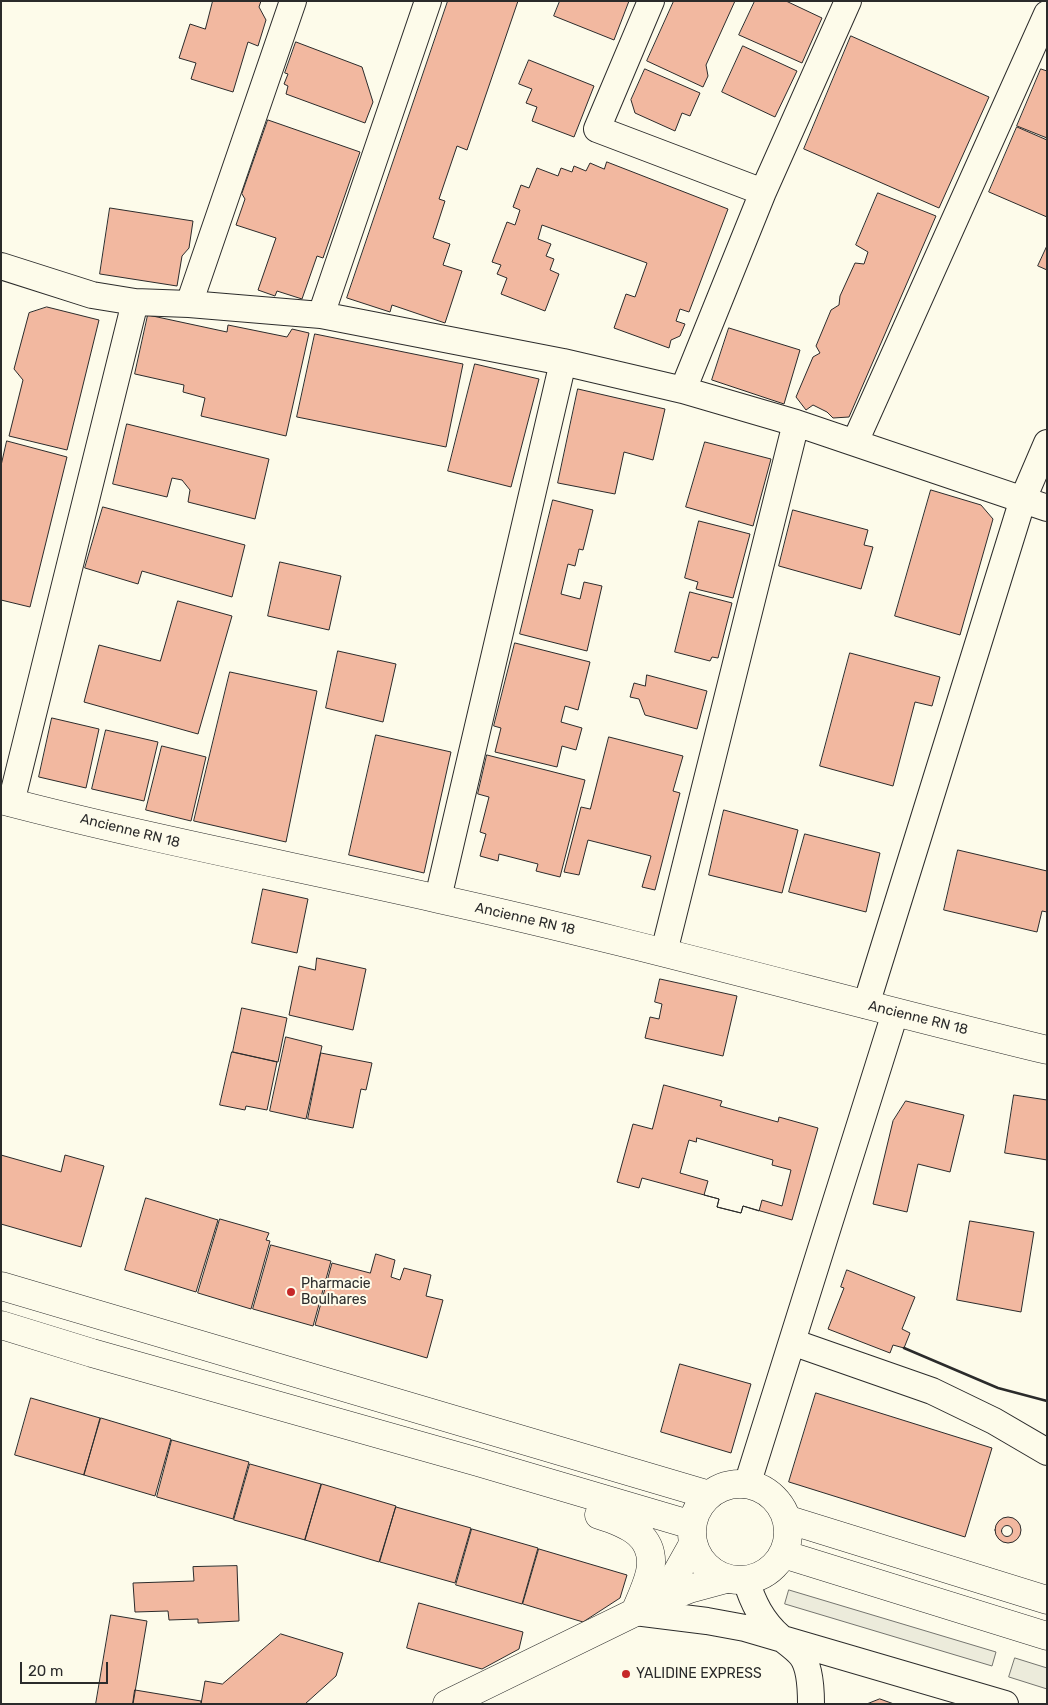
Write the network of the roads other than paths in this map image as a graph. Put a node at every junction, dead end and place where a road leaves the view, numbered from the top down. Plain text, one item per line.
1 (293, 1) edge
2 (428, 1) edge
3 (651, 1) edge
4 (848, 1) edge
5 (1047, 14) edge
6 (763, 192) junction
7 (1, 266) edge
8 (135, 302) junction
9 (189, 304) junction
10 (321, 315) junction
11 (563, 362) junction
12 (683, 390) junction
13 (796, 423) junction
14 (855, 442) junction
15 (1047, 443) edge
16 (1035, 503) edge
17 (6, 802) edge
18 (438, 898) junction
19 (664, 952) junction
20 (866, 1005) junction
21 (894, 1013) junction
22 (1047, 1050) edge
23 (1, 1286) edge
24 (1, 1325) edge
25 (792, 1342) junction
26 (1047, 1452) edge
27 (478, 1462) junction
28 (747, 1485) junction
29 (709, 1495) junction
30 (786, 1519) junction
31 (692, 1535) junction
32 (783, 1554) junction
33 (736, 1580) junction
34 (1047, 1600) edge
35 (644, 1608) junction
36 (1047, 1636) edge
37 (783, 1639) junction
38 (446, 1704) edge
39 (811, 1704) edge
40 (1005, 1704) edge

1 - 9 street
2 - 10 street
3 - 6 street
4 - 6 street
5 - 14 street
6 - 12 street
7 - 8 street
8 - 9 street
8 - 17 street
9 - 10 street
10 - 11 street
11 - 12 street
11 - 18 street
12 - 13 street
13 - 14 street
13 - 19 street
14 - 16 street
15 - 16 street
16 - 20 street
17 - 18 main road, Ancienne RN 18
18 - 19 main road, Ancienne RN 18
19 - 20 main road, Ancienne RN 18
20 - 21 main road, Ancienne RN 18
21 - 22 main road, Ancienne RN 18
21 - 25 street
23 - 29 main road
24 - 27 main road
25 - 26 street
25 - 28 street
27 - 31 main road
27 - 35 main road
28 - 29 main road
28 - 30 main road
29 - 31 main road
30 - 32 main road
30 - 34 main road
31 - 33 main road
31 - 35 main road
32 - 33 main road
32 - 36 main road
33 - 35 main road
33 - 37 street
35 - 37 street
35 - 38 main road
37 - 39 street
37 - 40 street

